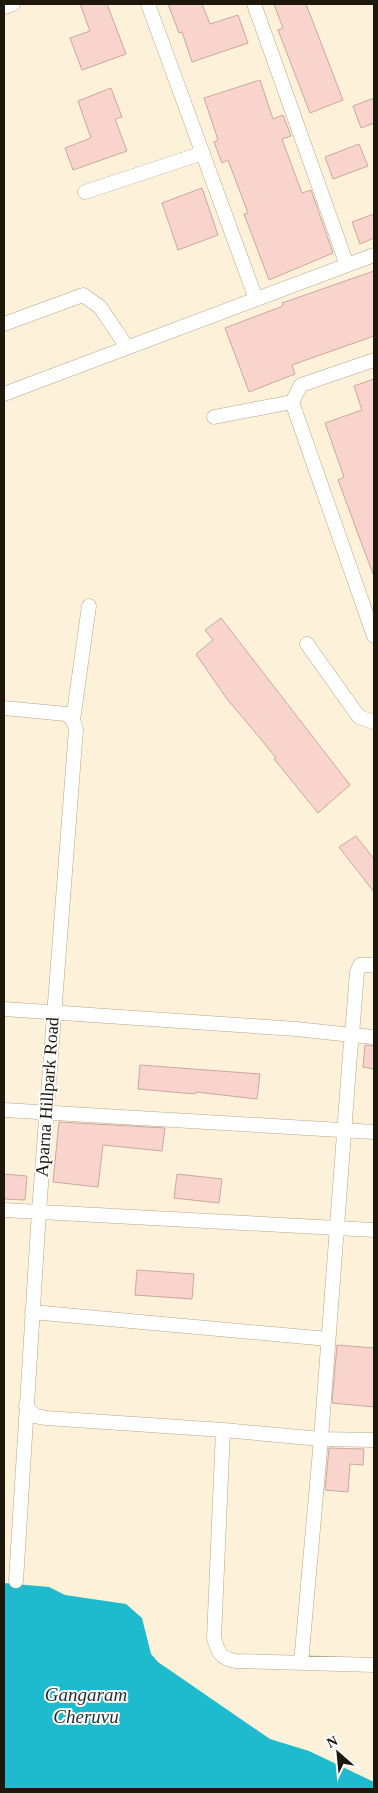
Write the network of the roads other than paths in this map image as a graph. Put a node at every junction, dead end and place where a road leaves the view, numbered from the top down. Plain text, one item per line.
1 (148, 4) edge
2 (254, 4) edge
3 (203, 153) junction
4 (85, 192) dead end
5 (374, 255) edge
6 (347, 265) junction
7 (256, 299) junction
8 (4, 324) edge
9 (127, 346) junction
10 (374, 360) edge
11 (4, 394) edge
12 (292, 402) junction
13 (214, 417) dead end
14 (89, 606) dead end
15 (374, 636) edge
16 (307, 644) dead end
17 (4, 708) edge
18 (73, 720) junction
19 (374, 722) edge
20 (374, 965) edge
21 (4, 1009) edge
22 (53, 1013) junction
23 (352, 1035) junction
24 (374, 1037) edge
25 (4, 1110) edge
26 (46, 1114) junction
27 (343, 1129) junction
28 (374, 1132) edge
29 (4, 1210) edge
30 (39, 1211) junction
31 (337, 1229) junction
32 (374, 1230) edge
33 (32, 1312) junction
34 (328, 1339) junction
35 (26, 1406) junction
36 (223, 1430) junction
37 (321, 1439) junction
38 (374, 1440) edge
39 (16, 1581) dead end
40 (301, 1663) junction
41 (374, 1664) edge

1 - 3 street
2 - 6 street
3 - 4 street
3 - 7 street
5 - 6 street
6 - 7 street
7 - 9 street
8 - 9 street
9 - 11 street
10 - 12 street
12 - 13 street
12 - 15 street
14 - 18 street, Aparna Hillpark Road
16 - 19 street
17 - 18 street
18 - 22 street, Aparna Hillpark Road
20 - 23 street
21 - 22 street
22 - 23 street
22 - 26 street, Aparna Hillpark Road
23 - 24 street
23 - 27 street
25 - 26 street
26 - 27 street
26 - 30 street, Aparna Hillpark Road
27 - 28 street
27 - 31 street
29 - 30 street
30 - 31 street
30 - 33 street, Aparna Hillpark Road
31 - 32 street
31 - 34 street
33 - 34 street
33 - 35 street, Aparna Hillpark Road
34 - 37 street
35 - 36 street
35 - 39 street, Aparna Hillpark Road
36 - 37 street
36 - 40 street
37 - 38 street
37 - 40 street
40 - 41 street

